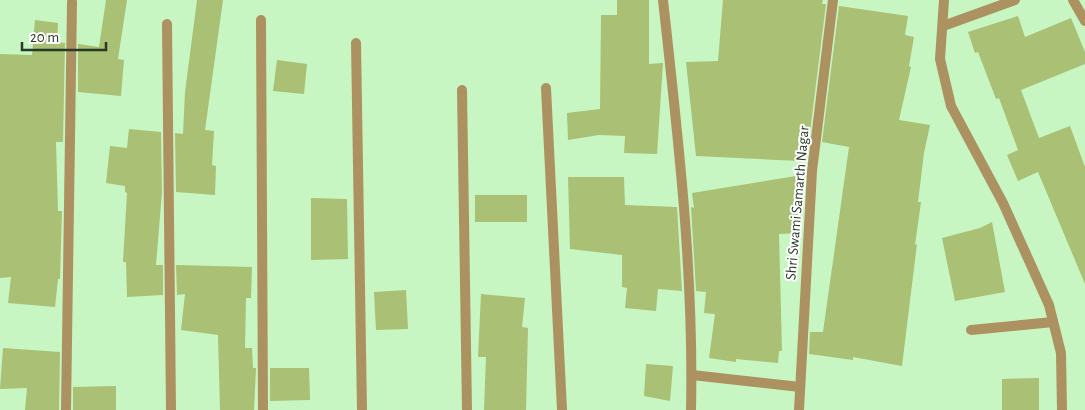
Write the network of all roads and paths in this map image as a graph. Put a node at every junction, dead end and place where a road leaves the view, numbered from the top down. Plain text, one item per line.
1 (663, 0) edge
2 (833, 0) edge
3 (944, 0) edge
4 (1014, 0) edge
5 (1073, 0) edge
6 (72, 2) dead end
7 (261, 20) dead end
8 (1085, 22) edge
9 (168, 24) dead end
10 (943, 26) junction
11 (356, 43) dead end
12 (546, 88) dead end
13 (462, 90) dead end
14 (1053, 322) junction
15 (970, 330) dead end
16 (692, 375) junction
17 (800, 387) junction
18 (66, 410) edge
19 (171, 410) edge
20 (263, 410) edge
21 (362, 410) edge
22 (467, 410) edge
23 (562, 410) edge
24 (691, 410) edge
25 (799, 410) edge
26 (1062, 410) edge

1 - 16 street
2 - 17 street, Shri Swami Samarth Nagar
3 - 10 street
4 - 10 street
5 - 8 street
6 - 18 street
7 - 20 street
9 - 19 street
10 - 14 street
11 - 21 street
12 - 23 street
13 - 22 street
14 - 15 street
14 - 26 street
16 - 17 street
16 - 24 street
17 - 25 street, Shri Swami Samarth Nagar

